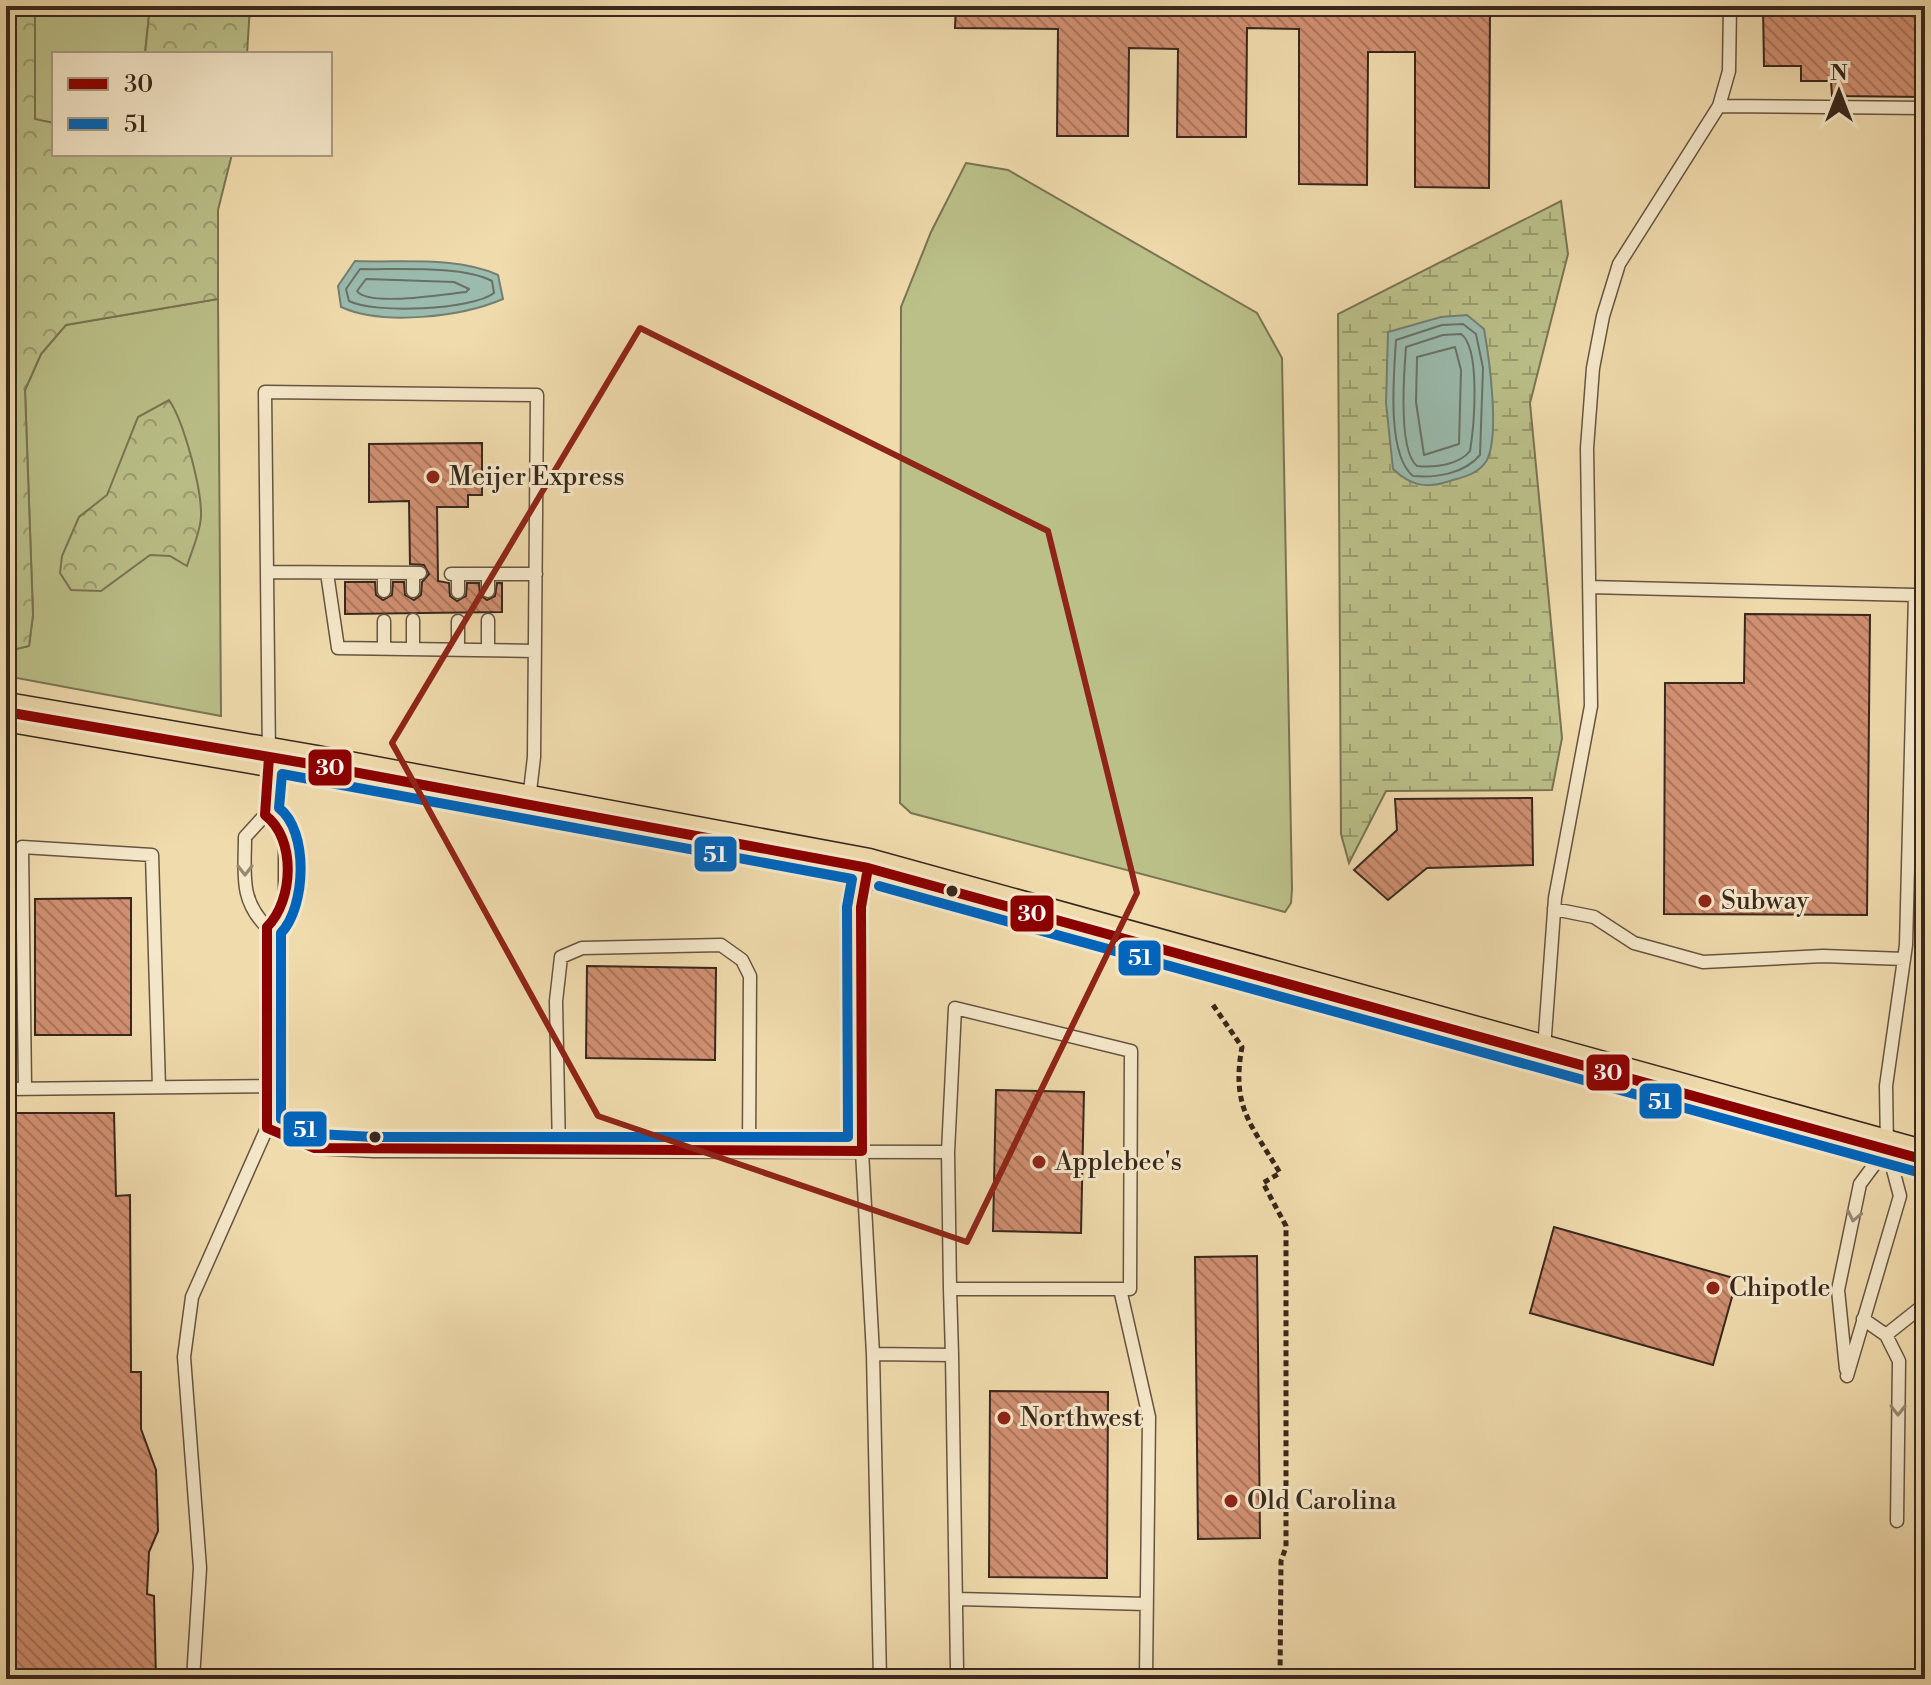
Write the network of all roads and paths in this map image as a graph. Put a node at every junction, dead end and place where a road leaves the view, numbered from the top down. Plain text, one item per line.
1 (1730, 6) edge
2 (1719, 106) junction
3 (1925, 108) edge
4 (267, 572) junction
5 (327, 573) junction
6 (384, 573) junction
7 (488, 574) junction
8 (536, 574) junction
9 (1589, 587) junction
10 (384, 591) dead end
11 (413, 591) dead end
12 (488, 591) dead end
13 (458, 592) dead end
14 (413, 620) dead end
15 (488, 620) dead end
16 (384, 621) dead end
17 (458, 621) dead end
18 (384, 649) junction
19 (413, 649) junction
20 (458, 650) junction
21 (488, 650) junction
22 (535, 651) junction
23 (6, 712) edge
24 (269, 757) junction
25 (529, 805) junction
26 (265, 815) junction
27 (1911, 821) junction
28 (1925, 821) edge
29 (868, 868) junction
30 (1554, 909) junction
31 (267, 927) junction
32 (1904, 959) junction
33 (1213, 1005) dead end
34 (1543, 1055) junction
35 (267, 1086) junction
36 (159, 1087) junction
37 (25, 1088) junction
38 (6, 1089) edge
39 (267, 1128) junction
40 (1887, 1147) junction
41 (559, 1151) junction
42 (749, 1151) junction
43 (862, 1151) junction
44 (948, 1152) junction
45 (1925, 1160) edge
46 (950, 1289) junction
47 (1120, 1289) junction
48 (1925, 1304) edge
49 (1863, 1319) junction
50 (1886, 1335) junction
51 (873, 1354) junction
52 (952, 1355) junction
53 (1897, 1521) dead end
54 (958, 1599) junction
55 (1146, 1604) junction
56 (957, 1670) dead end
57 (1146, 1676) dead end
58 (193, 1679) edge
59 (880, 1679) edge
60 (1280, 1679) edge

1 - 2 lane
2 - 3 lane
2 - 9 lane
4 - 5 lane
4 - 8 lane
4 - 24 lane
5 - 6 lane
5 - 18 lane
6 - 10 lane
6 - 11 lane
7 - 8 lane
7 - 12 lane
7 - 13 lane
8 - 22 lane
9 - 27 lane
9 - 30 lane
14 - 19 lane
15 - 21 lane
16 - 18 lane
17 - 20 lane
18 - 19 lane
19 - 20 lane
20 - 21 lane
21 - 22 lane
22 - 25 lane
23 - 24 main road
24 - 25 main road
24 - 26 lane
25 - 29 main road
26 - 31 lane
26 -> 31 lane
27 - 28 lane
27 - 32 lane
29 - 34 main road
29 - 43 lane
30 - 32 lane
30 - 34 lane
31 - 35 lane
32 - 40 lane
33 - 60 path
34 - 40 main road
35 - 36 lane
35 - 39 lane
36 - 37 lane
36 - 37 lane
37 - 38 lane
39 - 41 lane
39 - 58 lane
40 - 45 main road
40 - 49 lane
40 -> 49 lane
41 - 42 lane
41 - 42 lane
42 - 43 lane
43 - 44 lane
43 - 51 lane
44 - 46 lane
44 - 47 lane
46 - 47 lane
46 - 52 lane
47 - 55 lane
48 - 50 lane
49 - 50 lane
50 -> 53 lane
51 - 52 lane
51 - 59 lane
52 - 54 lane
54 - 55 lane
54 - 56 lane
55 - 57 lane

